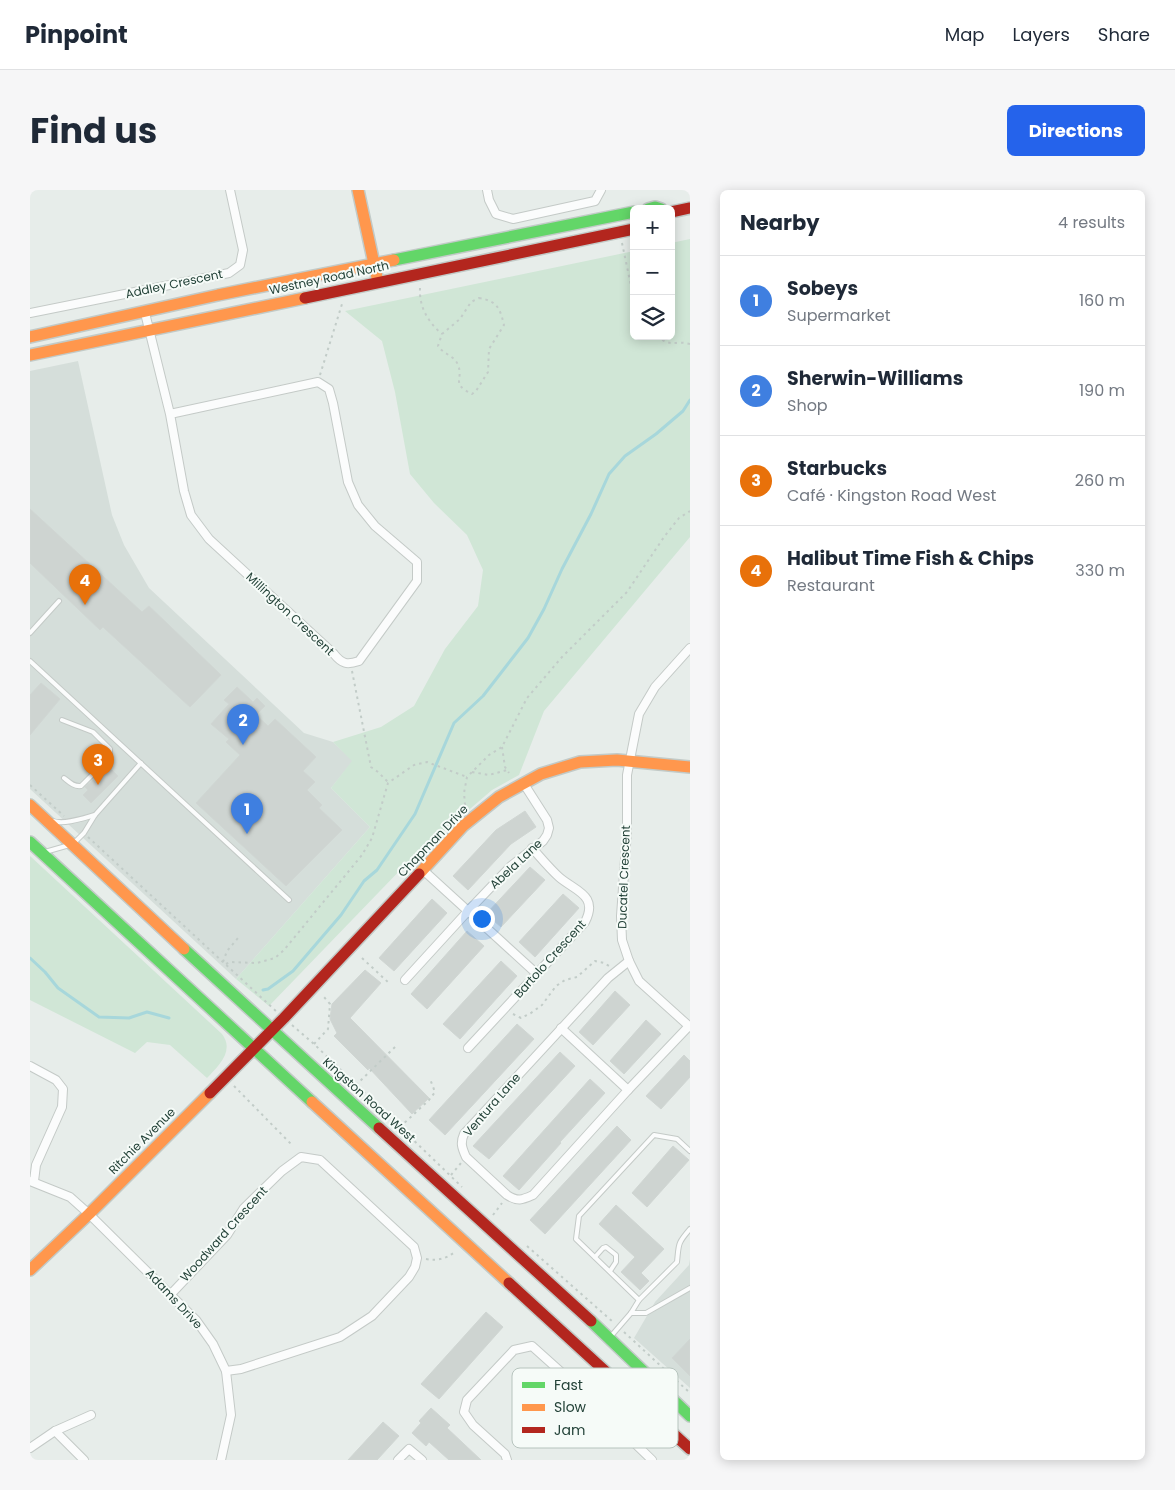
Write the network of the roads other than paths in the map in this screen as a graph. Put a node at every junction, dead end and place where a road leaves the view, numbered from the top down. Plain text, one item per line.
1 (230, 190) edge
2 (358, 190) edge
3 (487, 190) edge
4 (601, 190) edge
5 (690, 208) edge
6 (675, 212) edge
7 (630, 213) edge
8 (630, 230) edge
9 (374, 265) junction
10 (378, 282) junction
11 (145, 312) junction
12 (30, 313) edge
13 (149, 330) junction
14 (58, 331) junction
15 (30, 337) edge
16 (62, 348) junction
17 (30, 355) edge
18 (170, 414) junction
19 (59, 601) dead end
20 (30, 633) edge
21 (690, 648) edge
22 (30, 661) edge
23 (62, 720) dead end
24 (630, 761) junction
25 (141, 763) junction
26 (690, 767) edge
27 (64, 778) dead end
28 (524, 784) junction
29 (30, 805) edge
30 (95, 815) junction
31 (44, 818) junction
32 (30, 842) edge
33 (73, 844) junction
34 (532, 848) junction
35 (41, 853) junction
36 (423, 870) junction
37 (289, 900) dead end
38 (468, 911) junction
39 (628, 961) junction
40 (537, 974) junction
41 (405, 980) dead end
42 (690, 1026) edge
43 (561, 1028) junction
44 (272, 1030) junction
45 (253, 1048) junction
46 (468, 1048) dead end
47 (30, 1066) edge
48 (628, 1090) junction
49 (690, 1151) edge
50 (32, 1181) edge
51 (89, 1214) junction
52 (690, 1229) edge
53 (595, 1257) junction
54 (30, 1270) edge
55 (610, 1271) junction
56 (690, 1288) edge
57 (171, 1294) junction
58 (639, 1300) junction
59 (631, 1313) junction
60 (610, 1338) junction
61 (557, 1368) edge
62 (602, 1368) edge
63 (641, 1368) edge
64 (226, 1371) junction
65 (678, 1404) edge
66 (91, 1415) dead end
67 (690, 1416) edge
68 (55, 1431) junction
69 (678, 1438) edge
70 (30, 1448) edge
71 (640, 1448) edge
72 (690, 1449) edge
73 (84, 1460) edge
74 (221, 1460) edge
75 (398, 1460) edge
76 (422, 1460) edge
77 (507, 1460) edge
78 (652, 1460) edge

1 - 12 street, Addley Crescent
2 - 9 main road
3 - 4 street
5 - 6 main road
7 - 9 main road, Westney Road North
8 - 10 main road, Westney Road North
9 - 10 main road
9 - 11 main road, Westney Road North
10 - 13 main road, Westney Road North
11 - 13 street, Millington Crescent
11 - 14 main road, Westney Road North
13 - 16 main road, Westney Road North
13 - 18 street, Millington Crescent
14 - 15 main road, Westney Road North
14 - 16 main road
16 - 17 main road, Westney Road North
18 - 18 street, Millington Crescent
19 - 20 lane
21 - 24 street, Ducatel Crescent
22 - 25 lane
23 - 27 lane
24 - 26 main road, Chapman Drive
24 - 28 main road, Chapman Drive
24 - 39 street, Ducatel Crescent
25 - 30 lane
25 - 37 lane
28 - 34 street, Abela Lane
28 - 36 main road, Chapman Drive
29 - 31 main road, Kingston Road West
30 - 31 lane
30 - 33 lane
31 - 33 main road, Kingston Road West
32 - 35 main road
33 - 35 lane
33 - 44 main road, Kingston Road West
34 - 38 street, Abela Lane
34 - 40 street, Bartolo Crescent
35 - 45 main road
36 - 38 street
36 - 44 main road, Chapman Drive
38 - 40 street
38 - 41 street, Abela Lane
39 - 42 street, Ducatel Crescent
39 - 43 street, Ventura Lane
40 - 46 street, Bartolo Crescent
42 - 48 street
43 - 48 street
43 - 48 street, Ventura Lane
44 - 45 main road, Ritchie Avenue
44 - 60 main road, Kingston Road West
45 - 51 main road, Ritchie Avenue
45 - 62 main road
47 - 50 street
49 - 53 lane
50 - 51 street, Adams Drive
51 - 54 main road, Ritchie Avenue
51 - 57 street, Adams Drive
52 - 58 lane
53 - 55 lane
53 - 55 lane
55 - 58 lane
56 - 59 lane
57 - 64 street, Adams Drive
57 - 64 street, Woodward Crescent
58 - 59 lane
59 - 60 lane
60 - 63 main road, Kingston Road West
61 - 77 street
64 - 74 street, Adams Drive
65 - 67 main road, Kingston Road West
66 - 68 street
68 - 70 street
68 - 73 street
69 - 72 main road
71 - 78 street
75 - 76 street

